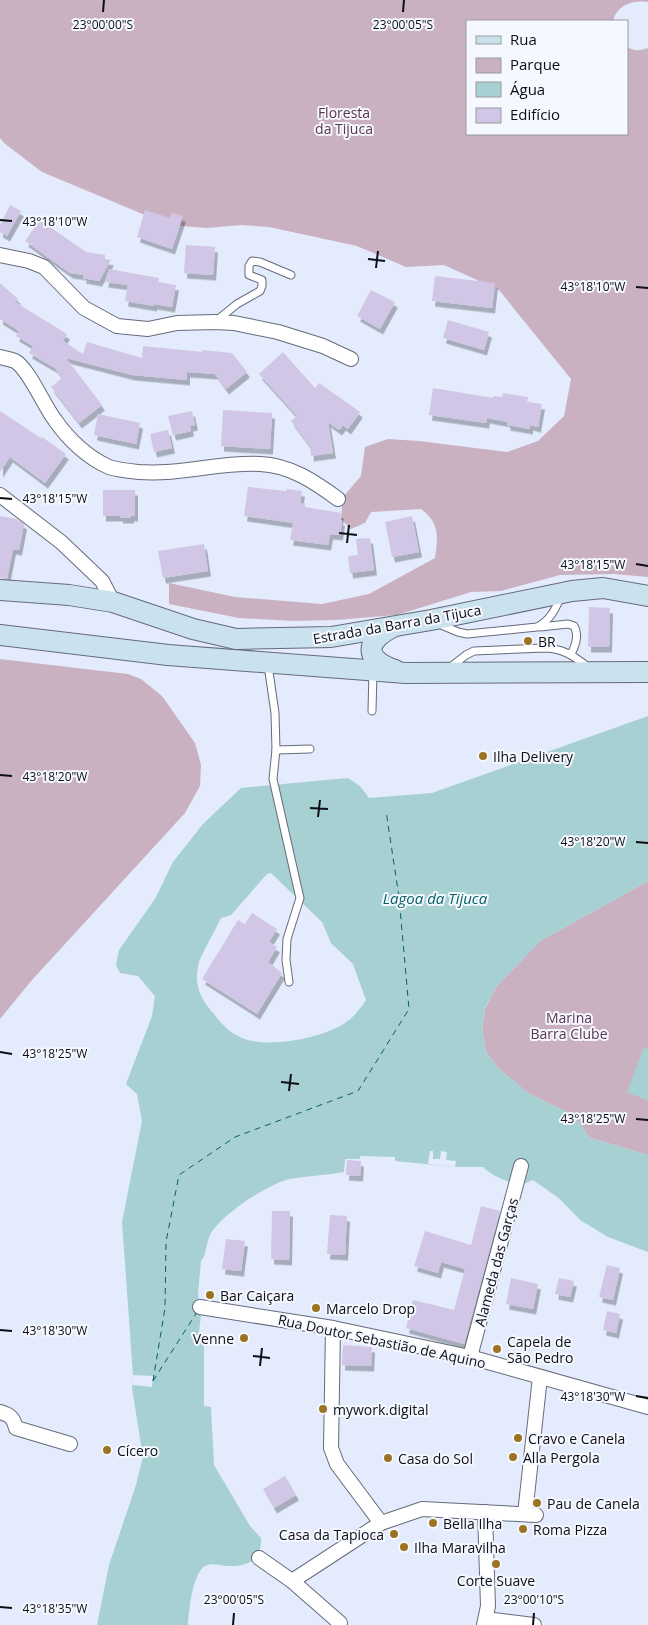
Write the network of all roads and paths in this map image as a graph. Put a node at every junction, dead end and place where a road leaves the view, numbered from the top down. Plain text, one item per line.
1 (0, 255) edge
2 (291, 275) dead end
3 (215, 322) junction
4 (0, 357) edge
5 (351, 359) dead end
6 (0, 495) edge
7 (338, 499) dead end
8 (1, 590) edge
9 (562, 593) junction
10 (648, 596) edge
11 (113, 602) junction
12 (430, 620) junction
13 (397, 625) junction
14 (537, 627) junction
15 (0, 635) edge
16 (571, 654) junction
17 (267, 663) junction
18 (373, 671) junction
19 (443, 672) junction
20 (648, 672) edge
21 (406, 673) junction
22 (596, 673) junction
23 (372, 711) dead end
24 (310, 749) dead end
25 (276, 750) junction
26 (289, 982) dead end
27 (521, 1166) dead end
28 (200, 1307) dead end
29 (333, 1328) junction
30 (470, 1357) junction
31 (540, 1377) junction
32 (648, 1407) edge
33 (0, 1412) edge
34 (70, 1444) dead end
35 (485, 1512) junction
36 (381, 1523) junction
37 (259, 1558) dead end
38 (292, 1581) junction
39 (485, 1622) edge
40 (340, 1624) dead end
41 (534, 1625) edge

1 - 3 street
2 - 3 lane
3 - 5 street
4 - 7 street
6 - 11 street
8 - 11 main road, Estrada da Barra da Tijuca
9 - 10 main road, Estrada da Barra da Tijuca
9 - 12 main road, Estrada da Barra da Tijuca
9 - 14 lane
11 - 13 main road, Estrada da Barra da Tijuca
12 - 13 main road, Estrada da Barra da Tijuca
12 - 14 lane
13 - 21 main road
14 - 16 lane
15 - 17 main road, Estrada da Barra da Tijuca
16 - 19 lane
16 - 22 lane
17 - 18 main road, Estrada da Barra da Tijuca
17 - 25 lane
18 - 21 main road, Estrada da Barra da Tijuca
18 - 23 lane
19 - 21 main road, Estrada da Barra da Tijuca
19 - 22 main road, Estrada da Barra da Tijuca
20 - 22 main road, Estrada da Barra da Tijuca
24 - 25 lane
25 - 26 lane
27 - 30 street, Alameda das Garças
28 - 29 street, Rua Doutor Sebastião de Aquino
29 - 30 street, Rua Doutor Sebastião de Aquino
29 - 36 street
30 - 31 street, Rua Doutor Sebastião de Aquino
31 - 32 street, Rua Doutor Sebastião de Aquino
31 - 35 street
33 - 34 street
35 - 36 street
35 - 39 street
36 - 38 street
37 - 38 street
38 - 40 street
39 - 41 street

